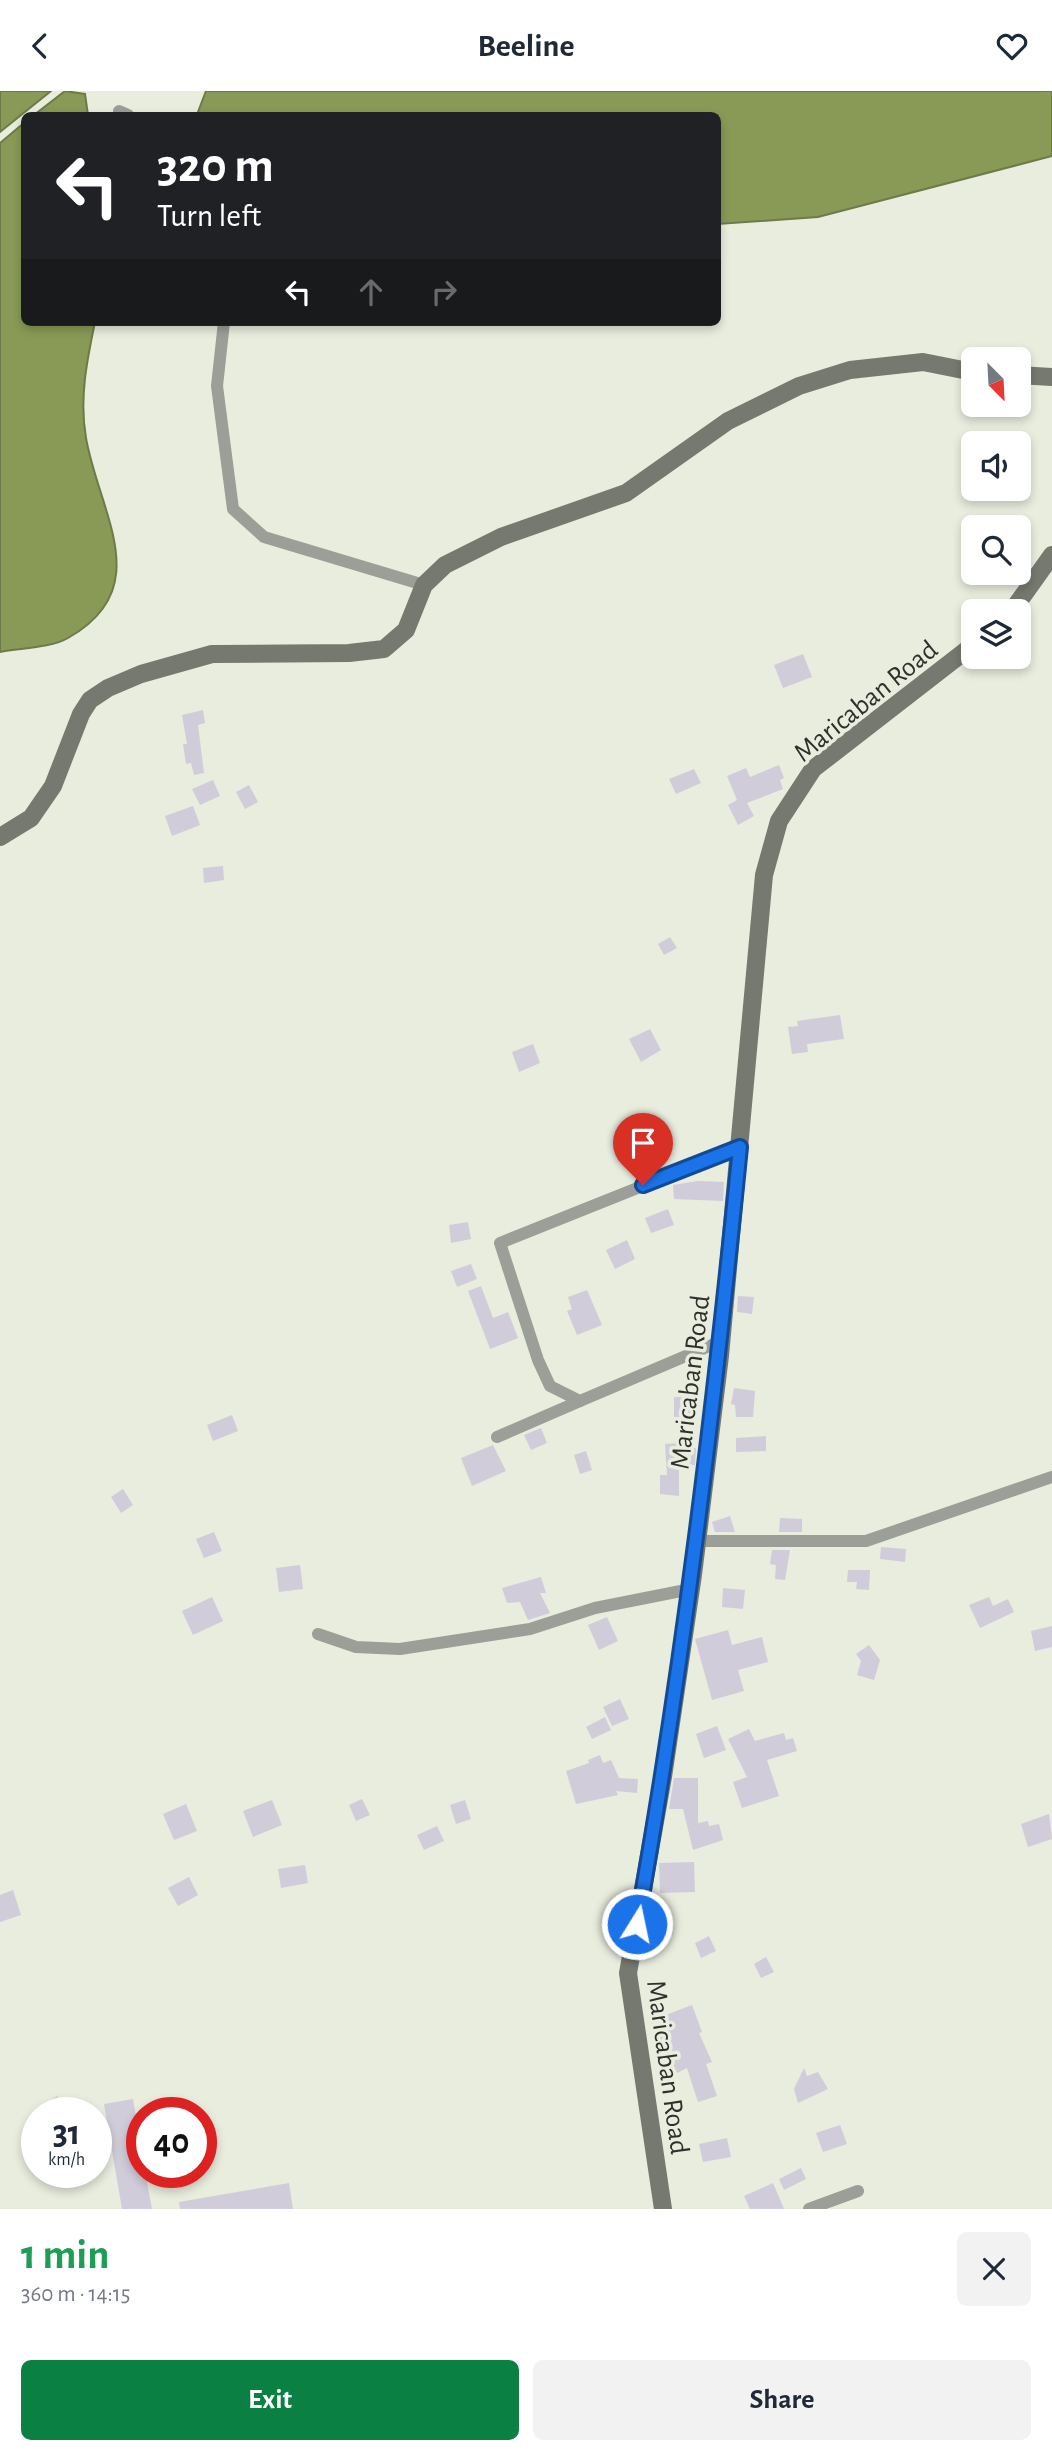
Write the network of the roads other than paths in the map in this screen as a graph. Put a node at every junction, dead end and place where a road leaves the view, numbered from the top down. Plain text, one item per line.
1 (224, 326) edge
2 (961, 370) edge
3 (1031, 376) edge
4 (1052, 377) edge
5 (1052, 555) edge
6 (424, 585) junction
7 (1021, 599) edge
8 (961, 654) edge
9 (0, 837) edge
10 (740, 1147) junction
11 (721, 1341) junction
12 (580, 1401) junction
13 (497, 1437) dead end
14 (1052, 1477) edge
15 (697, 1541) junction
16 (691, 1589) junction
17 (318, 1634) dead end
18 (858, 2191) dead end
19 (663, 2209) edge
20 (809, 2209) edge

1 - 6 street
2 - 6 street
3 - 4 street
5 - 7 street
6 - 9 street
8 - 10 street, Maricaban Road
10 - 11 street, Maricaban Road
10 - 12 street
11 - 12 street
11 - 15 street, Maricaban Road
12 - 13 street
14 - 15 street
15 - 16 street, Maricaban Road
16 - 17 street
16 - 19 street, Maricaban Road
18 - 20 street

